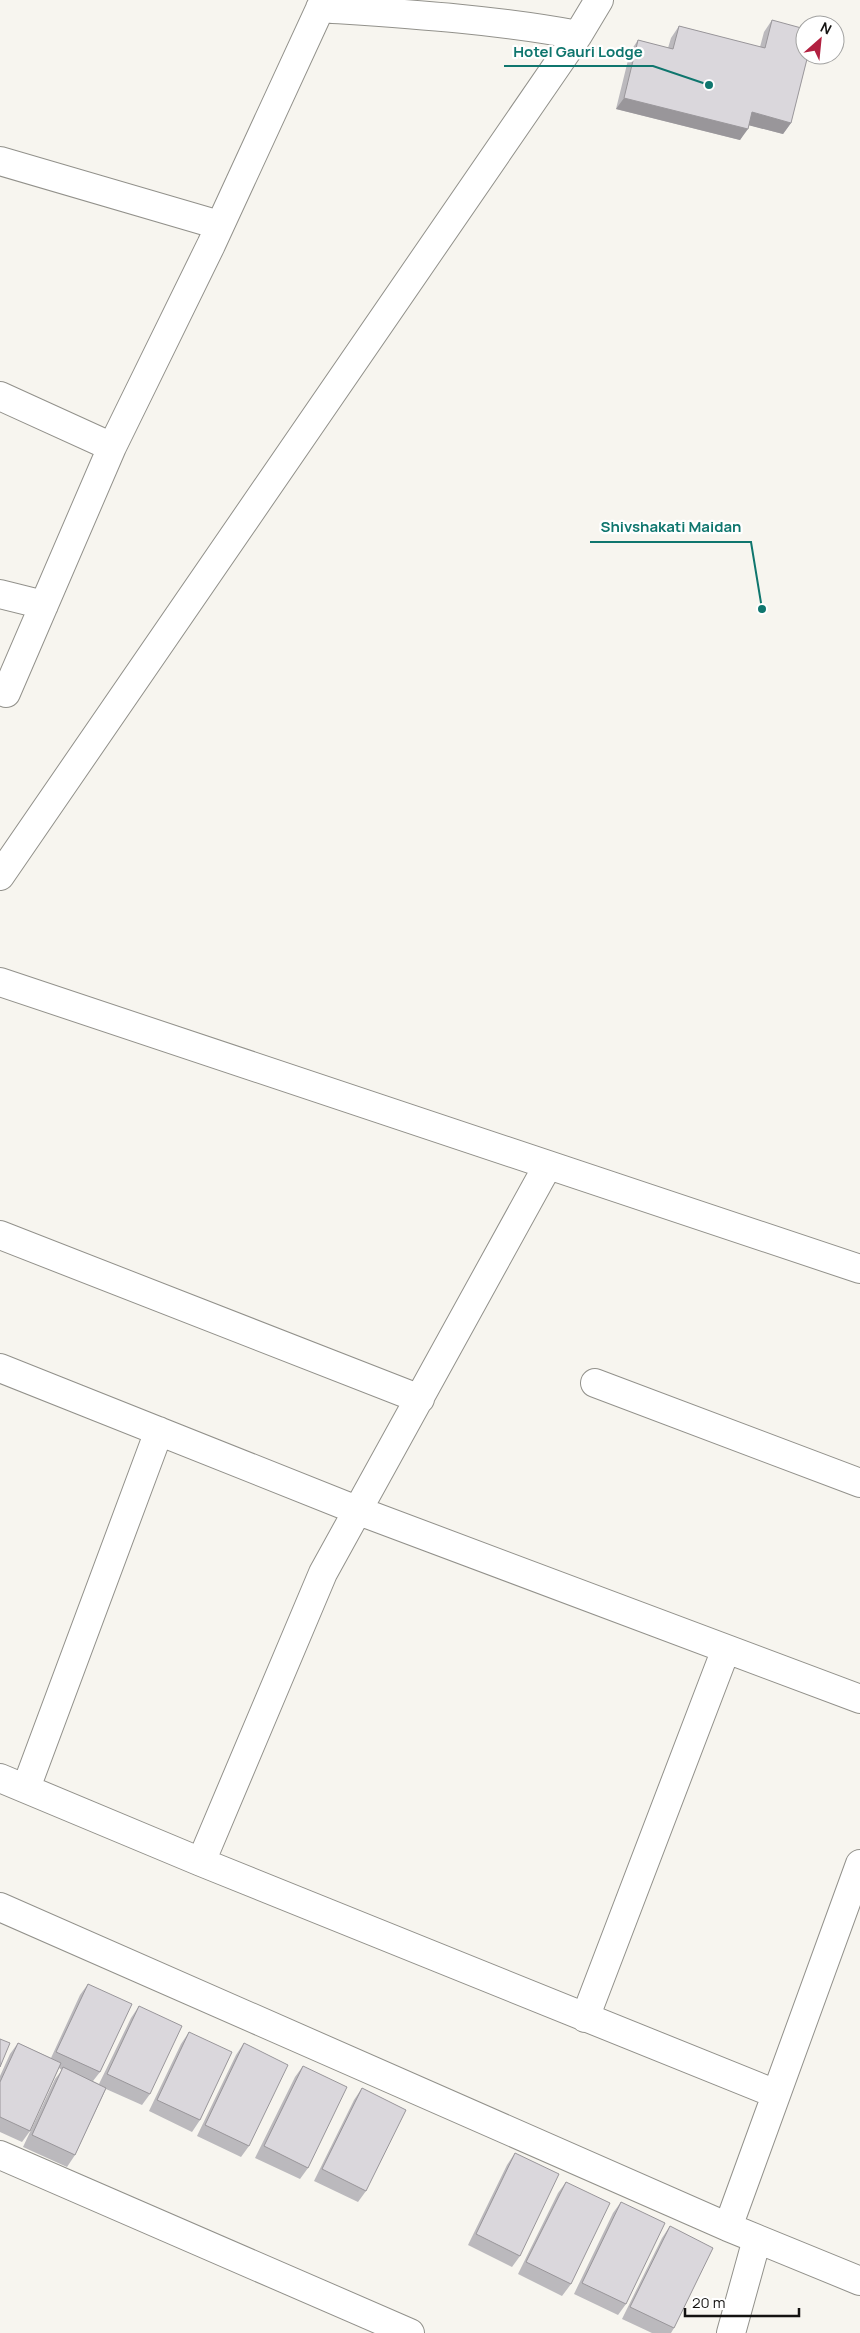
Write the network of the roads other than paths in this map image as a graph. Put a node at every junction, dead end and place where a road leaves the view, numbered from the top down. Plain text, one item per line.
1 (599, 0) edge
2 (322, 4) edge
3 (578, 35) junction
4 (0, 161) edge
5 (219, 226) junction
6 (0, 396) edge
7 (112, 447) junction
8 (0, 594) edge
9 (44, 605) junction
10 (6, 693) dead end
11 (0, 876) edge
12 (0, 982) edge
13 (548, 1165) junction
14 (0, 1235) edge
15 (860, 1269) edge
16 (0, 1368) edge
17 (595, 1383) dead end
18 (420, 1399) junction
19 (159, 1431) junction
20 (860, 1483) edge
21 (359, 1511) junction
22 (726, 1649) junction
23 (860, 1699) edge
24 (0, 1778) edge
25 (26, 1788) junction
26 (201, 1862) junction
27 (860, 1864) edge
28 (0, 1907) edge
29 (585, 2018) junction
30 (776, 2094) junction
31 (0, 2155) edge
32 (728, 2227) junction
33 (757, 2239) junction
34 (860, 2281) edge
35 (410, 2333) edge
36 (731, 2333) edge

1 - 3 street
2 - 3 street
2 - 5 street
3 - 11 street
4 - 5 street
5 - 7 street
6 - 7 street
7 - 9 street
8 - 9 street
9 - 10 street
12 - 13 street
13 - 15 street
13 - 18 street
14 - 18 street
16 - 19 street
17 - 20 street
18 - 21 street
19 - 21 street
19 - 25 street
21 - 22 street
21 - 26 street
22 - 23 street
22 - 29 street
24 - 25 street
25 - 26 street
26 - 29 street
27 - 30 street
28 - 32 street
29 - 30 street
30 - 32 street
31 - 35 street
32 - 33 street
33 - 34 street
33 - 36 street

